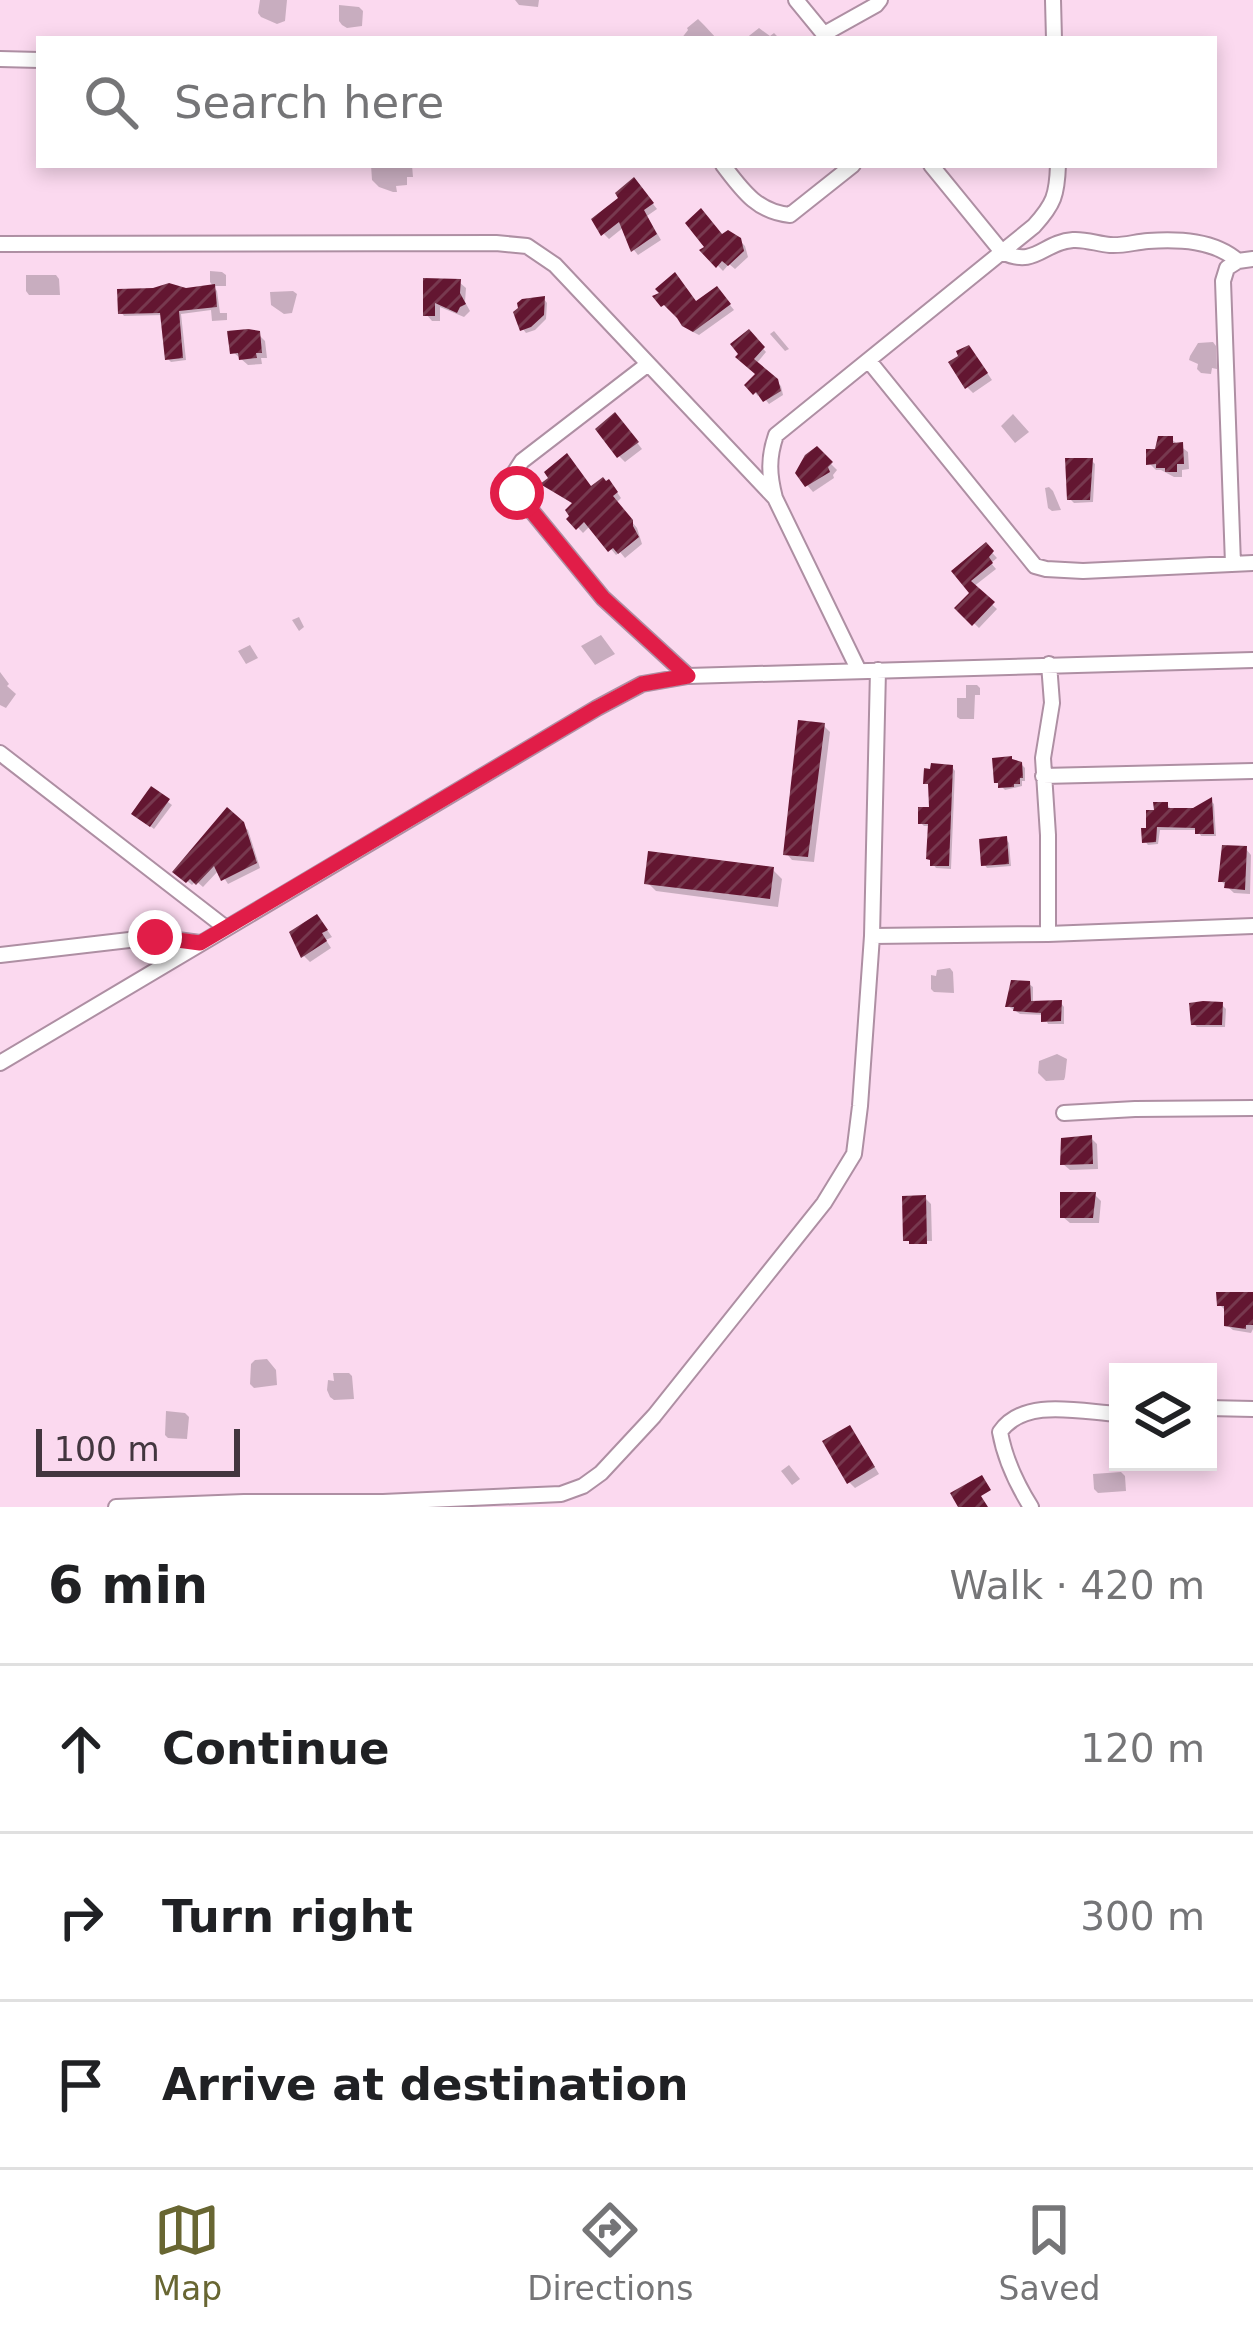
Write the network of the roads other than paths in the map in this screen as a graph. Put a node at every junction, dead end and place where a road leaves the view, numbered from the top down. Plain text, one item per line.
1 (796, 0) edge
2 (880, 0) edge
3 (1053, 0) edge
4 (825, 36) edge
5 (827, 36) edge
6 (1054, 36) edge
7 (0, 59) edge
8 (36, 60) edge
9 (725, 168) edge
10 (849, 168) edge
11 (933, 168) edge
12 (1058, 168) edge
13 (0, 244) edge
14 (1002, 253) junction
15 (1245, 260) edge
16 (869, 361) junction
17 (648, 364) junction
18 (775, 498) junction
19 (1253, 563) edge
20 (1233, 564) junction
21 (1253, 660) edge
22 (1049, 664) junction
23 (878, 670) junction
24 (859, 671) junction
25 (688, 676) junction
26 (0, 753) edge
27 (1253, 771) edge
28 (1043, 776) junction
29 (1253, 926) edge
30 (226, 928) junction
31 (1048, 934) junction
32 (872, 936) junction
33 (200, 943) junction
34 (0, 956) edge
35 (0, 1063) edge
36 (1253, 1108) edge
37 (1064, 1113) dead end
38 (1217, 1408) edge
39 (1253, 1409) edge
40 (1109, 1413) edge
41 (383, 1504) edge
42 (116, 1507) edge
43 (1031, 1507) edge

1 - 4 street
2 - 5 street
3 - 6 street
7 - 8 street
9 - 10 street
11 - 14 street
12 - 14 street
13 - 17 street
14 - 15 street
14 - 16 street
15 - 20 street
16 - 18 street
16 - 20 street
17 - 18 street
17 - 25 street
18 - 24 street
19 - 20 street
21 - 22 street
22 - 23 street
22 - 28 street
23 - 24 street
23 - 32 street
24 - 25 street
25 - 30 street
26 - 30 street
27 - 28 street
28 - 31 street
29 - 31 street
30 - 33 street
31 - 32 street
32 - 41 street
33 - 34 street
33 - 35 street
36 - 37 street
38 - 39 street
40 - 43 street
41 - 42 street

